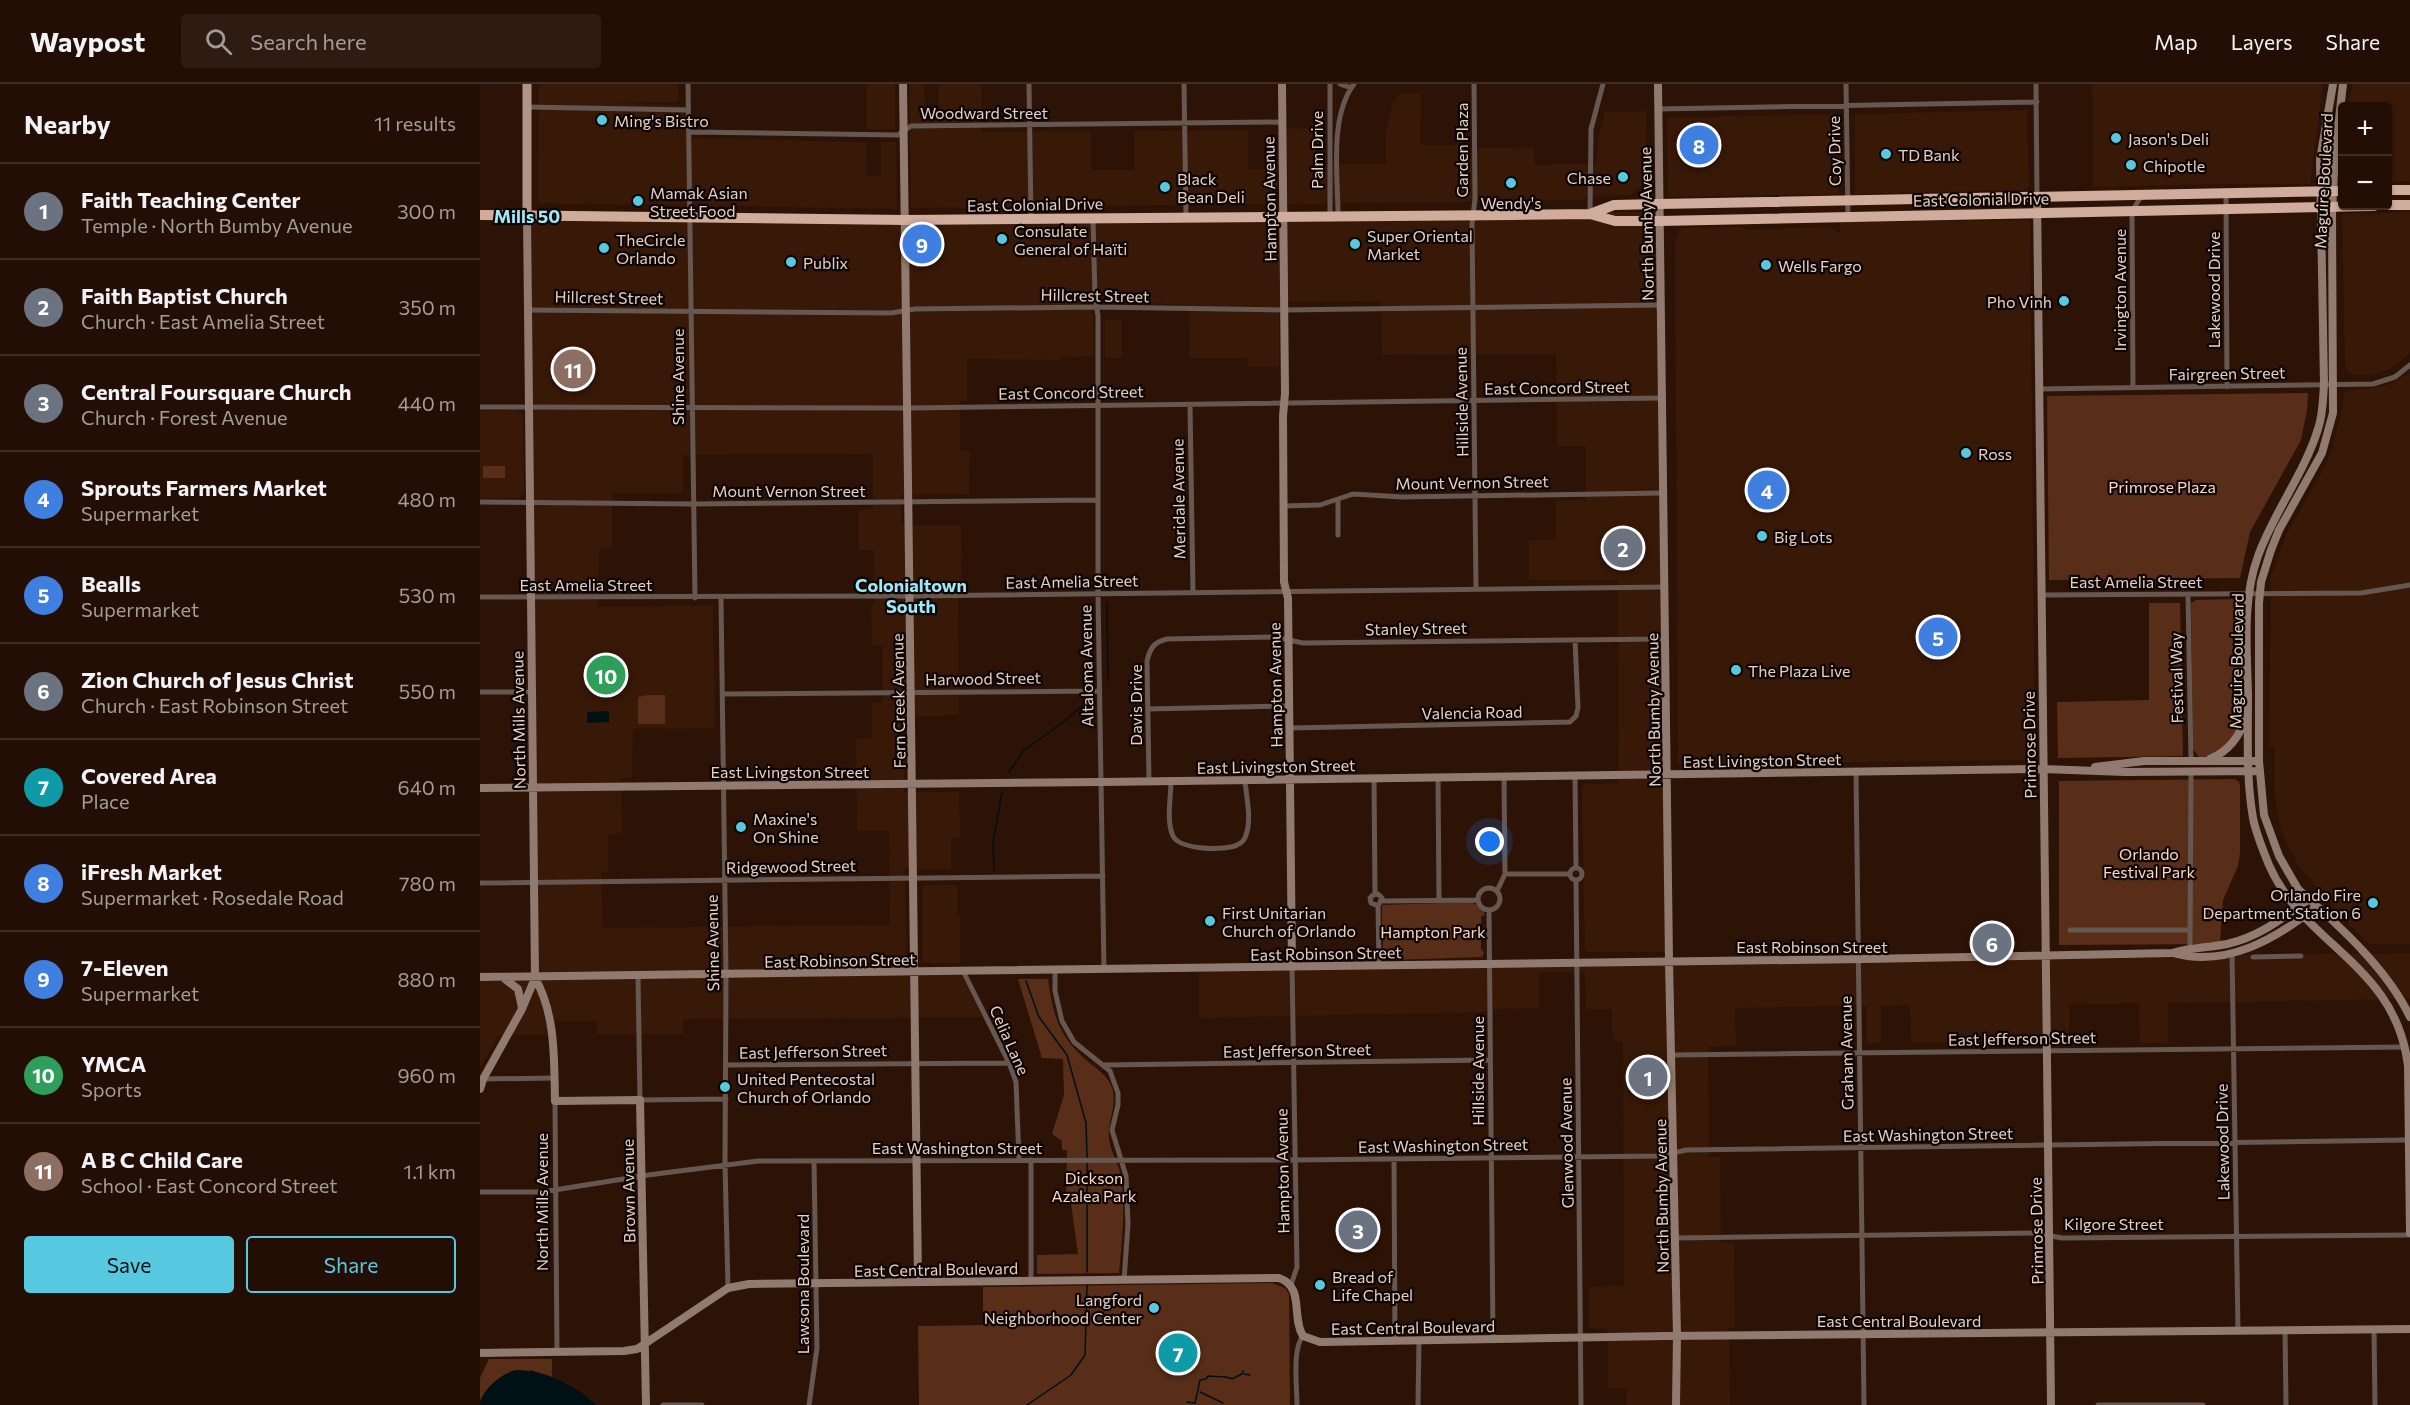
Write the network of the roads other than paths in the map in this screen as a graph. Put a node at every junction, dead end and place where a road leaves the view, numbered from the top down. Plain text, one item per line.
1 (527, 84) edge
2 (688, 84) edge
3 (903, 84) edge
4 (1029, 84) edge
5 (1184, 84) edge
6 (1282, 84) edge
7 (1330, 84) edge
8 (1340, 84) edge
9 (1474, 84) edge
10 (1596, 84) edge
11 (1658, 84) edge
12 (1846, 84) edge
13 (2037, 84) edge
14 (2333, 84) edge
15 (2343, 84) edge
16 (1353, 86) edge
17 (1603, 86) edge
18 (2037, 102) junction
19 (1847, 105) junction
20 (527, 107) junction
21 (1658, 109) junction
22 (688, 110) junction
23 (1282, 122) junction
24 (1184, 123) junction
25 (1030, 125) junction
26 (904, 130) junction
27 (689, 132) junction
28 (2392, 190) edge
29 (2410, 190) edge
30 (2321, 191) junction
31 (2338, 191) edge
32 (2226, 194) junction
33 (2142, 195) junction
34 (2037, 197) junction
35 (1848, 201) junction
36 (1659, 204) junction
37 (2392, 205) edge
38 (2410, 205) edge
39 (2327, 206) junction
40 (2338, 206) edge
41 (2226, 208) junction
42 (2132, 211) junction
43 (2038, 213) junction
44 (1590, 214) junction
45 (480, 215) edge
46 (1473, 215) junction
47 (527, 216) junction
48 (1283, 216) junction
49 (1334, 216) junction
50 (1186, 217) junction
51 (1848, 217) junction
52 (690, 218) junction
53 (1031, 218) junction
54 (1094, 218) junction
55 (906, 220) junction
56 (1660, 221) junction
57 (1661, 305) junction
58 (1096, 307) junction
59 (1473, 308) junction
60 (528, 310) junction
61 (1284, 310) junction
62 (907, 311) junction
63 (690, 312) junction
64 (2410, 365) edge
65 (2324, 384) junction
66 (2334, 384) junction
67 (2133, 387) junction
68 (2227, 387) junction
69 (2039, 389) junction
70 (1662, 398) junction
71 (1475, 401) junction
72 (1284, 403) junction
73 (1099, 405) junction
74 (1190, 405) junction
75 (530, 406) junction
76 (691, 406) junction
77 (480, 407) edge
78 (909, 408) junction
79 (1663, 493) junction
80 (1475, 495) junction
81 (1098, 500) junction
82 (1338, 500) junction
83 (480, 502) edge
84 (530, 502) junction
85 (910, 502) junction
86 (693, 504) junction
87 (1284, 506) junction
88 (1338, 535) dead end
89 (2410, 585) edge
90 (1665, 587) junction
91 (1476, 589) junction
92 (1286, 591) junction
93 (1193, 592) junction
94 (1098, 594) junction
95 (2188, 594) junction
96 (2248, 594) junction
97 (2260, 594) junction
98 (2041, 595) junction
99 (911, 596) junction
100 (480, 597) edge
101 (531, 597) junction
102 (695, 598) junction
103 (721, 598) junction
104 (1167, 639) joint
105 (1288, 639) junction
106 (1575, 639) junction
107 (1665, 639) junction
108 (1100, 691) junction
109 (480, 692) edge
110 (533, 692) junction
111 (912, 693) junction
112 (722, 694) junction
113 (1290, 706) junction
114 (1148, 709) junction
115 (2248, 710) junction
116 (1290, 728) junction
117 (2249, 760) junction
118 (2191, 761) junction
119 (2205, 761) junction
120 (2259, 761) junction
121 (2043, 769) junction
122 (2073, 769) junction
123 (2249, 771) junction
124 (2260, 771) junction
125 (1856, 772) junction
126 (2191, 772) junction
127 (1667, 775) junction
128 (1575, 776) junction
129 (1438, 777) junction
130 (1504, 777) junction
131 (1374, 778) junction
132 (1290, 779) junction
133 (1245, 780) junction
134 (1149, 781) junction
135 (1171, 781) junction
136 (1101, 782) junction
137 (913, 784) junction
138 (723, 785) junction
139 (534, 787) junction
140 (480, 788) edge
141 (1576, 867) junction
142 (1505, 874) junction
143 (1570, 874) junction
144 (1103, 876) junction
145 (914, 879) junction
146 (725, 880) junction
147 (1576, 880) junction
148 (480, 883) edge
149 (535, 883) junction
150 (1497, 891) junction
151 (1375, 894) junction
152 (2309, 899) junction
153 (1439, 900) junction
154 (1478, 900) junction
155 (1380, 903) junction
156 (2316, 907) junction
157 (2296, 908) junction
158 (1489, 911) junction
159 (2304, 916) junction
160 (2070, 930) dead end
161 (2190, 930) junction
162 (2259, 945) junction
163 (2190, 947) junction
164 (2172, 953) junction
165 (2232, 953) junction
166 (2046, 956) junction
167 (2301, 956) dead end
168 (2253, 957) dead end
169 (2264, 957) junction
170 (1858, 960) junction
171 (1669, 961) junction
172 (1577, 962) junction
173 (1489, 964) junction
174 (1379, 965) junction
175 (1292, 966) junction
176 (1104, 970) junction
177 (963, 971) junction
178 (1055, 971) junction
179 (915, 972) junction
180 (726, 974) junction
181 (638, 976) junction
182 (480, 977) edge
183 (500, 978) junction
184 (535, 978) junction
185 (522, 1009) junction
186 (2410, 1017) edge
187 (2406, 1047) junction
188 (2234, 1050) junction
189 (2046, 1051) junction
190 (1860, 1053) junction
191 (1672, 1055) junction
192 (1490, 1060) junction
193 (916, 1063) junction
194 (1009, 1064) junction
195 (1294, 1064) junction
196 (726, 1065) junction
197 (1104, 1065) junction
198 (555, 1078) junction
199 (481, 1079) edge
200 (480, 1089) edge
201 (726, 1099) junction
202 (640, 1100) junction
203 (555, 1101) junction
204 (2408, 1140) junction
205 (2236, 1143) junction
206 (2048, 1145) junction
207 (1862, 1149) junction
208 (1673, 1153) junction
209 (1580, 1157) junction
210 (1491, 1158) junction
211 (917, 1160) junction
212 (1019, 1160) junction
213 (1031, 1160) junction
214 (1123, 1160) junction
215 (1295, 1160) junction
216 (1394, 1160) junction
217 (814, 1162) junction
218 (725, 1164) junction
219 (641, 1176) junction
220 (555, 1190) junction
221 (480, 1192) edge
222 (2410, 1234) edge
223 (1862, 1235) junction
224 (2049, 1235) junction
225 (2238, 1237) junction
226 (1675, 1238) junction
227 (1124, 1281) junction
228 (918, 1282) junction
229 (1031, 1282) junction
230 (817, 1284) junction
231 (1291, 1285) junction
232 (728, 1288) junction
233 (2285, 1329) junction
234 (2374, 1329) junction
235 (2410, 1329) edge
236 (2238, 1330) junction
237 (2050, 1332) junction
238 (1863, 1334) junction
239 (1303, 1336) junction
240 (1677, 1336) junction
241 (1581, 1338) junction
242 (1493, 1339) junction
243 (1419, 1340) junction
244 (1395, 1341) junction
245 (480, 1344) edge
246 (644, 1346) junction
247 (557, 1352) junction
248 (480, 1353) edge
249 (646, 1405) edge
250 (663, 1405) edge
251 (702, 1405) edge
252 (809, 1405) edge
253 (1297, 1405) edge
254 (1418, 1405) edge
255 (1581, 1405) edge
256 (1676, 1405) edge
257 (1864, 1405) edge
258 (2051, 1405) edge
259 (2098, 1405) edge
260 (2203, 1405) edge
261 (2286, 1405) edge
262 (2375, 1405) edge

1 - 20 main road, North Mills Avenue
2 - 22 street, Shine Avenue
3 - 26 street, Fern Creek Avenue
4 - 25 street
5 - 24 street
6 - 23 street, Hampton Avenue
7 - 49 street, Palm Drive
8 - 16 street
9 - 46 street, Garden Plaza
10 - 17 street
11 - 21 street, North Bumby Avenue
12 - 19 street, Coy Drive
13 - 18 street, Primrose Drive
14 - 30 street, Maguire Boulevard
15 - 31 street, Maguire Boulevard
16 - 49 street, Palm Drive
17 - 44 street
18 - 19 street
18 - 34 street, Primrose Drive
19 - 21 street
19 - 35 street, Coy Drive
20 - 22 street
20 - 47 main road, North Mills Avenue
21 - 36 street, North Bumby Avenue
22 - 27 street, Shine Avenue
23 - 24 street, Woodward Street
23 - 48 street, Hampton Avenue
24 - 25 street, Woodward Street
24 - 50 street
25 - 26 street, Woodward Street
25 - 53 street
26 - 27 street, Woodward Street
26 - 55 street, Fern Creek Avenue
27 - 52 street, Shine Avenue
28 - 29 highway
30 - 31 highway, East Colonial Drive
30 - 32 highway, East Colonial Drive
30 - 39 street, Maguire Boulevard
31 - 39 street, Maguire Boulevard
32 - 33 highway, East Colonial Drive
32 - 41 street, Lakewood Drive
33 - 34 highway, East Colonial Drive
33 - 42 street, Irvington Avenue
34 - 35 highway, East Colonial Drive
34 - 43 street, Primrose Drive
35 - 36 highway, East Colonial Drive
35 - 51 street, Coy Drive
36 - 44 highway, East Colonial Drive
36 - 56 street, North Bumby Avenue
37 - 38 highway
39 - 40 highway, East Colonial Drive
39 - 41 highway, East Colonial Drive
39 - 65 street, Maguire Boulevard
39 - 66 street, Maguire Boulevard
41 - 42 highway, East Colonial Drive
41 - 68 street, Lakewood Drive
42 - 43 highway, East Colonial Drive
42 - 67 street, Irvington Avenue
43 - 51 highway, East Colonial Drive
43 - 69 street, Primrose Drive
44 - 46 highway, East Colonial Drive
44 - 56 highway, East Colonial Drive
45 - 47 highway, East Colonial Drive
46 - 49 highway, East Colonial Drive
46 - 59 street, Hillside Avenue
47 - 52 highway, East Colonial Drive
47 - 60 street, North Mills Avenue
48 - 49 highway, East Colonial Drive
48 - 50 highway, East Colonial Drive
48 - 61 street, Hampton Avenue
50 - 54 highway, East Colonial Drive
51 - 56 highway, East Colonial Drive
52 - 55 highway, East Colonial Drive
52 - 63 street, Shine Avenue
53 - 54 highway, East Colonial Drive
53 - 55 highway, East Colonial Drive
54 - 58 street, Altaloma Avenue
55 - 62 street, Fern Creek Avenue
56 - 57 street, North Bumby Avenue
57 - 59 street, Hillcrest Street
57 - 70 street, North Bumby Avenue
58 - 61 street, Hillcrest Street
58 - 62 street, Hillcrest Street
58 - 73 street, Altaloma Avenue
59 - 61 street, Hillcrest Street
59 - 71 street, Hillside Avenue
60 - 63 street, Hillcrest Street
60 - 75 street, North Mills Avenue
61 - 72 street, Hampton Avenue
62 - 63 street, Hillcrest Street
62 - 78 street, Fern Creek Avenue
63 - 76 street, Shine Avenue
64 - 66 street, Fairgreen Street
65 - 66 street, Fairgreen Street
65 - 68 street, Fairgreen Street
65 - 96 street, Maguire Boulevard
66 - 97 street, Maguire Boulevard
67 - 68 street, Fairgreen Street
67 - 69 street, Fairgreen Street
69 - 98 street, Primrose Drive
70 - 71 street, East Concord Street
70 - 79 street, North Bumby Avenue
71 - 72 street, East Concord Street
71 - 80 street, Hillside Avenue
72 - 74 street, East Concord Street
72 - 87 street, Hampton Avenue
73 - 74 street, East Concord Street
73 - 78 street, East Concord Street
73 - 81 street, Altaloma Avenue
74 - 93 street, Meridale Avenue
75 - 76 street, East Concord Street
75 - 77 street, East Concord Street
75 - 84 street, North Mills Avenue
76 - 78 street, East Concord Street
76 - 86 street, Shine Avenue
78 - 85 street, Fern Creek Avenue
79 - 80 street, Mount Vernon Street
79 - 90 street, North Bumby Avenue
80 - 82 street, Mount Vernon Street
80 - 91 street, Hillside Avenue
81 - 85 street, Mount Vernon Street
81 - 94 street, Altaloma Avenue
82 - 87 street, Mount Vernon Street
82 - 88 street
83 - 84 street, Mount Vernon Street
84 - 86 street, Mount Vernon Street
84 - 101 street, North Mills Avenue
85 - 86 street, Mount Vernon Street
85 - 99 street, Fern Creek Avenue
86 - 102 street, Shine Avenue
87 - 92 street, Hampton Avenue
89 - 97 street, East Amelia Street
90 - 91 street, East Amelia Street
90 - 107 street, North Bumby Avenue
91 - 92 street, East Amelia Street
92 - 93 street, East Amelia Street
92 - 105 street, Hampton Avenue
93 - 94 street, East Amelia Street
94 - 99 street, East Amelia Street
94 - 108 street, Altaloma Avenue
95 - 96 street, East Amelia Street
95 - 98 street, East Amelia Street
95 - 118 street, Festival Way
96 - 97 street, East Amelia Street
96 - 115 street, Maguire Boulevard
97 - 120 street, Maguire Boulevard
98 - 121 street, Primrose Drive
99 - 103 street, East Amelia Street
99 - 111 street, Fern Creek Avenue
100 - 101 street, East Amelia Street
101 - 102 street, East Amelia Street
101 - 110 street, North Mills Avenue
102 - 103 street, East Amelia Street
103 - 112 street, Shine Avenue
104 - 105 street, Stanley Street
104 - 114 street, Davis Drive
105 - 106 street, Stanley Street
105 - 113 street, Hampton Avenue
106 - 107 street, Stanley Street
106 - 116 street, Valencia Road
107 - 127 street, North Bumby Avenue
108 - 111 street, Harwood Street
108 - 136 street, Altaloma Avenue
109 - 110 street
110 - 139 street, North Mills Avenue
111 - 112 street, Harwood Street
111 - 137 street, Fern Creek Avenue
112 - 138 street, Shine Avenue
113 - 114 street
113 - 116 street, Hampton Avenue
114 - 134 street, Davis Drive
115 - 117 street, Maguire Boulevard
115 - 119 street
116 - 132 street, Hampton Avenue
117 - 119 street
117 - 120 street
117 - 123 street, Maguire Boulevard
118 - 119 street, East Livingston Street
118 - 122 street, East Livingston Street
120 - 124 street, Maguire Boulevard
121 - 122 street, East Livingston Street
121 - 125 street, East Livingston Street
121 - 166 street, Primrose Drive
122 - 126 street, East Livingston Street
123 - 124 street, East Livingston Street
123 - 126 street, East Livingston Street
123 - 157 street, Maguire Boulevard
124 - 152 street, Maguire Boulevard
125 - 127 street, East Livingston Street
125 - 170 street, Graham Avenue
126 - 161 street
127 - 128 street, East Livingston Street
127 - 171 street, North Bumby Avenue
128 - 130 street, East Livingston Street
128 - 141 street
129 - 130 street, East Livingston Street
129 - 131 street, East Livingston Street
129 - 153 street
130 - 142 street
131 - 132 street, East Livingston Street
131 - 151 street
132 - 133 street, East Livingston Street
132 - 175 street, Hampton Avenue
133 - 135 street, East Livingston Street
133 - 135 street
134 - 135 street, East Livingston Street
134 - 136 street, East Livingston Street
136 - 137 street, East Livingston Street
136 - 144 street, Altaloma Avenue
137 - 138 street, East Livingston Street
137 - 145 street, Fern Creek Avenue
138 - 139 street, East Livingston Street
138 - 146 street, Shine Avenue
139 - 140 street, East Livingston Street
139 - 149 street, North Mills Avenue
141 - 143 street
141 - 147 street
142 - 143 street
142 - 150 street
143 - 147 street
144 - 145 street, Ridgewood Street
144 - 176 street, Altaloma Avenue
145 - 146 street, Ridgewood Street
145 - 179 street, Fern Creek Avenue
146 - 149 street, Ridgewood Street
146 - 180 street, Shine Avenue
147 - 172 street, Glenwood Avenue
148 - 149 street, Ridgewood Street
149 - 184 street, North Mills Avenue
150 - 154 street
150 - 158 street
151 - 155 street
151 - 155 street
152 - 156 street, Maguire Boulevard
152 - 157 street, East Robinson Street
153 - 154 street
153 - 155 street
154 - 158 street
155 - 174 street
156 - 159 street, East Robinson Street
156 - 186 street, Maguire Boulevard
157 - 159 street, Maguire Boulevard
157 - 163 street, East Robinson Street
158 - 173 street, Hillside Avenue
159 - 162 street, East Robinson Street
159 - 187 street, Maguire Boulevard
160 - 161 street
161 - 163 street
162 - 165 street, East Robinson Street
162 - 169 street
163 - 164 street, East Robinson Street
164 - 165 street, East Robinson Street
164 - 166 street, East Robinson Street
165 - 188 street, Lakewood Drive
166 - 170 street, East Robinson Street
166 - 189 street, Primrose Drive
167 - 169 street
168 - 169 street
170 - 171 street, East Robinson Street
170 - 190 street, Graham Avenue
171 - 172 street, East Robinson Street
171 - 191 street, North Bumby Avenue
172 - 173 street, East Robinson Street
172 - 209 street, Glenwood Avenue
173 - 174 street, East Robinson Street
173 - 192 street, Hillside Avenue
174 - 175 street, East Robinson Street
175 - 176 street, East Robinson Street
175 - 195 street, Hampton Avenue
176 - 178 street, East Robinson Street
177 - 178 street, East Robinson Street
177 - 179 street, East Robinson Street
177 - 194 street, Celia Lane
178 - 197 street
179 - 180 street, East Robinson Street
179 - 193 street, Fern Creek Avenue
180 - 181 street, East Robinson Street
180 - 196 street, Shine Avenue
181 - 184 street, East Robinson Street
181 - 202 street, Brown Avenue
182 - 183 street, East Robinson Street
183 - 184 street, East Robinson Street
183 - 185 street
184 - 185 street
184 - 198 street, North Mills Avenue
185 - 199 street
187 - 188 street, East Jefferson Street
187 - 204 street, Maguire Boulevard
188 - 189 street, East Jefferson Street
188 - 205 street, Lakewood Drive
189 - 190 street, East Jefferson Street
189 - 206 street, Primrose Drive
190 - 191 street, East Jefferson Street
190 - 207 street, Graham Avenue
191 - 208 street, North Bumby Avenue
192 - 195 street, East Jefferson Street
192 - 210 street, Hillside Avenue
193 - 194 street, East Jefferson Street
193 - 196 street, East Jefferson Street
193 - 211 street, Fern Creek Avenue
194 - 212 street, Celia Lane
195 - 197 street, East Jefferson Street
195 - 215 street, Hampton Avenue
196 - 201 street, Shine Avenue
197 - 214 street
198 - 199 street
198 - 203 street, North Mills Avenue
199 - 200 street
201 - 202 street
201 - 218 street, Shine Avenue
202 - 203 street
202 - 219 street, Brown Avenue
203 - 220 street, North Mills Avenue
204 - 205 street, East Washington Street
204 - 222 street, Maguire Boulevard
205 - 206 street, East Washington Street
205 - 225 street, Lakewood Drive
206 - 207 street, East Washington Street
206 - 224 street, Primrose Drive
207 - 208 street, East Washington Street
207 - 223 street, Graham Avenue
208 - 209 street, East Washington Street
208 - 226 street, North Bumby Avenue
209 - 210 street, East Washington Street
209 - 241 street, Glenwood Avenue
210 - 216 street, East Washington Street
210 - 242 street, Hillside Avenue
211 - 212 street, East Washington Street
211 - 217 street, East Washington Street
211 - 228 street, Fern Creek Avenue
212 - 213 street, East Washington Street
213 - 214 street, East Washington Street
213 - 229 street
214 - 215 street, East Washington Street
214 - 227 street
215 - 216 street, East Washington Street
215 - 231 street, Hampton Avenue
216 - 244 street
217 - 218 street, East Washington Street
217 - 230 street, Lawsona Boulevard
218 - 219 street, East Washington Street
218 - 232 street, Shine Avenue
219 - 220 street, East Washington Street
219 - 246 street, Brown Avenue
220 - 221 street, East Washington Street
220 - 247 street, North Mills Avenue
222 - 225 street, Kilgore Street
223 - 224 street, Kilgore Street
223 - 226 street, Kilgore Street
223 - 238 street, Graham Avenue
224 - 225 street, Kilgore Street
224 - 237 street, Primrose Drive
225 - 236 street, Lakewood Drive
226 - 240 street, North Bumby Avenue
227 - 229 street, East Central Boulevard
227 - 231 street, East Central Boulevard
228 - 229 street, East Central Boulevard
228 - 230 street, East Central Boulevard
230 - 232 street, East Central Boulevard
230 - 252 street, Lawsona Boulevard
231 - 239 street
232 - 246 street, East Central Boulevard
233 - 234 street, East Central Boulevard
233 - 236 street, East Central Boulevard
233 - 261 street
234 - 235 street, East Central Boulevard
234 - 262 street
236 - 237 street, East Central Boulevard
237 - 238 street, East Central Boulevard
237 - 258 street, Primrose Drive
238 - 240 street, East Central Boulevard
238 - 257 street, Graham Avenue
239 - 244 street, East Central Boulevard
239 - 253 street
240 - 241 street, East Central Boulevard
240 - 256 street, North Bumby Avenue
241 - 242 street, East Central Boulevard
241 - 255 street, Glenwood Avenue
242 - 243 street, East Central Boulevard
243 - 244 street, East Central Boulevard
243 - 254 street
245 - 248 street
246 - 247 street, East Central Boulevard
246 - 249 street, Brown Avenue
247 - 248 street, East Central Boulevard
250 - 251 street
259 - 260 street

